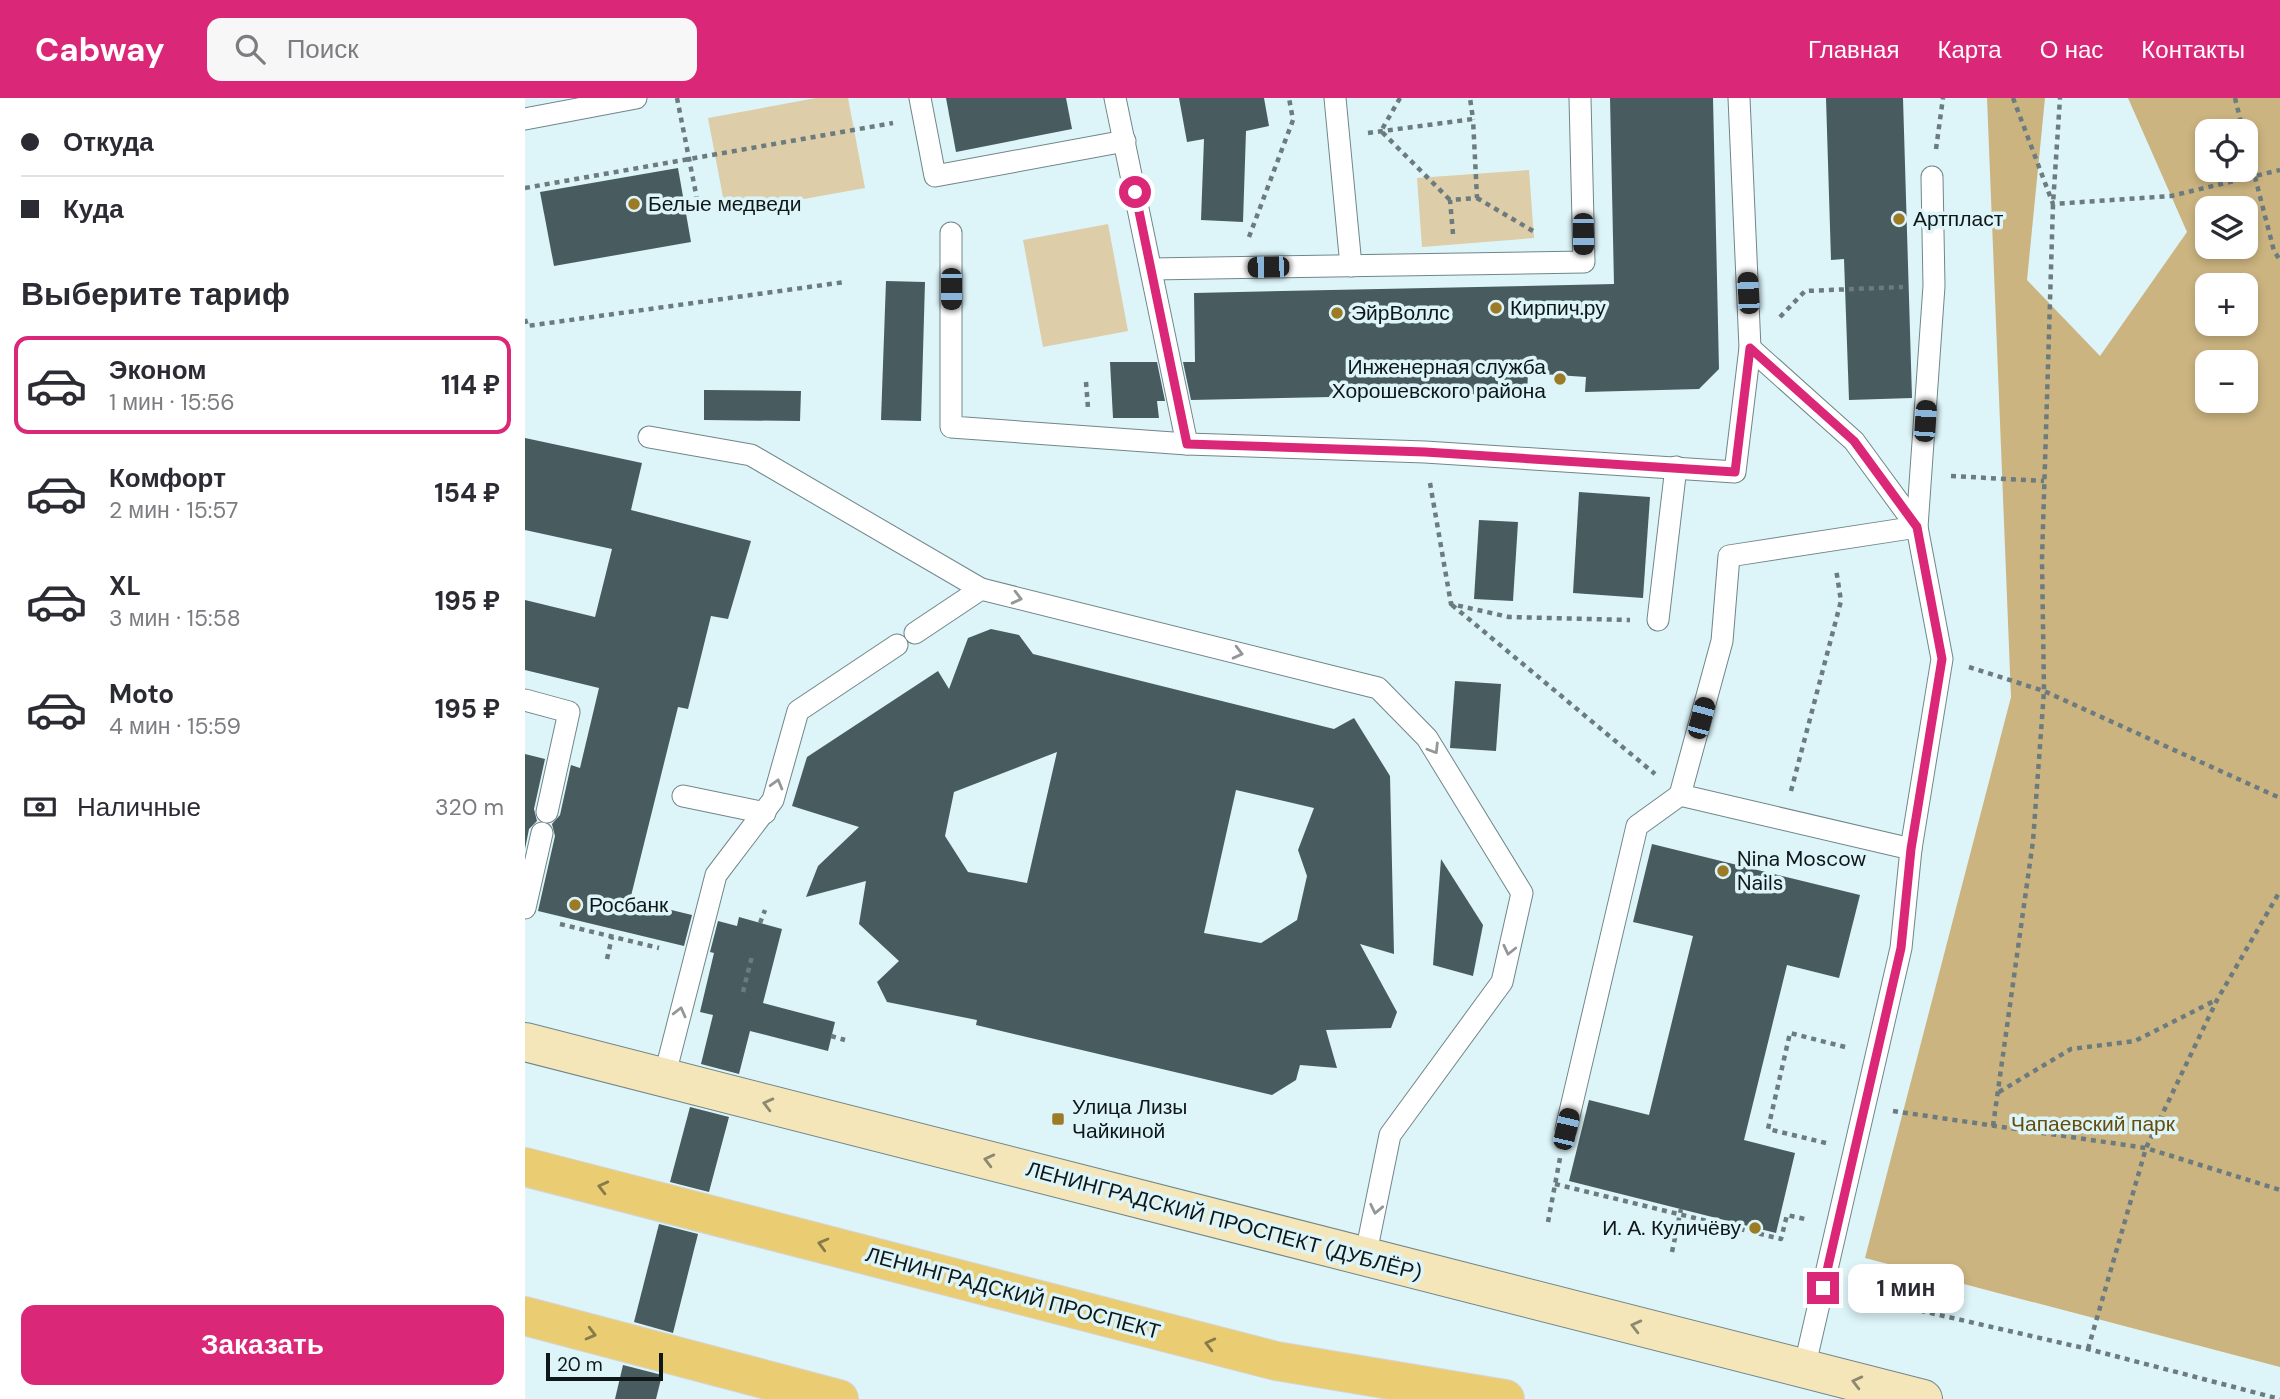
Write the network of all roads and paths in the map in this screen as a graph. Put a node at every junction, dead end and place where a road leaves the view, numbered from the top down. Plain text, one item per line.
1 (636, 98) edge
2 (677, 98) edge
3 (1115, 98) edge
4 (1289, 98) edge
5 (1335, 98) edge
6 (1400, 98) edge
7 (1471, 98) edge
8 (1580, 98) edge
9 (1739, 98) edge
10 (1943, 98) edge
11 (2013, 98) edge
12 (2060, 98) edge
13 (2235, 98) edge
14 (922, 108) edge
15 (525, 119) edge
16 (1472, 119) junction
17 (2240, 119) edge
18 (1381, 131) junction
19 (1339, 135) junction
20 (1125, 141) junction
21 (689, 159) junction
22 (2280, 170) edge
23 (2258, 176) edge
24 (1932, 177) joint
25 (2233, 182) edge
26 (2256, 182) edge
27 (525, 188) edge
28 (1450, 200) junction
29 (698, 204) dead end
30 (2053, 204) junction
31 (951, 233) dead end
32 (1238, 240) dead end
33 (2280, 260) edge
34 (1456, 264) junction
35 (1351, 266) junction
36 (1151, 269) junction
37 (845, 282) dead end
38 (1934, 286) junction
39 (525, 319) edge
40 (1750, 348) junction
41 (649, 437) dead end
42 (1187, 444) junction
43 (1425, 452) junction
44 (1676, 467) junction
45 (1921, 475) junction
46 (2044, 481) junction
47 (1917, 527) junction
48 (1831, 539) junction
49 (981, 589) junction
50 (1451, 604) junction
51 (1658, 620) joint
52 (915, 633) dead end
53 (897, 645) dead end
54 (1942, 659) junction
55 (2043, 691) junction
56 (525, 700) edge
57 (1680, 795) junction
58 (683, 796) dead end
59 (2280, 797) edge
60 (547, 812) dead end
61 (765, 813) junction
62 (1784, 819) junction
63 (542, 833) dead end
64 (1911, 849) junction
65 (2280, 891) edge
66 (525, 908) edge
67 (765, 910) dead end
68 (760, 923) dead end
69 (560, 924) dead end
70 (612, 937) junction
71 (659, 948) dead end
72 (752, 956) dead end
73 (607, 959) dead end
74 (743, 992) dead end
75 (2217, 1000) junction
76 (1848, 1033) dead end
77 (831, 1036) dead end
78 (845, 1040) dead end
79 (525, 1042) edge
80 (1845, 1047) junction
81 (1876, 1055) junction
82 (1842, 1060) dead end
83 (664, 1078) junction
84 (1998, 1093) junction
85 (1864, 1107) junction
86 (1993, 1126) junction
87 (1826, 1128) dead end
88 (1566, 1129) joint
89 (1823, 1142) junction
90 (2146, 1148) junction
91 (1855, 1149) junction
92 (1820, 1155) dead end
93 (525, 1167) edge
94 (1555, 1184) junction
95 (2280, 1190) edge
96 (1808, 1206) dead end
97 (1681, 1209) dead end
98 (1679, 1216) junction
99 (1805, 1219) junction
100 (1548, 1222) dead end
101 (1837, 1227) junction
102 (1802, 1231) dead end
103 (1672, 1252) dead end
104 (1366, 1258) junction
105 (1823, 1288) junction
106 (525, 1317) edge
107 (2088, 1349) junction
108 (1276, 1361) junction
109 (1804, 1369) junction
110 (839, 1399) edge
111 (1390, 1399) edge
112 (1505, 1399) edge
113 (1923, 1399) edge
114 (2280, 1399) edge

1 - 15 lane
2 - 21 path
3 - 20 lane
4 - 32 path
5 - 19 lane
6 - 18 path
7 - 16 path
8 - 34 lane
9 - 40 lane
10 - 24 path
11 - 30 path
12 - 30 path
13 - 17 path
14 - 20 lane
14 - 21 path
16 - 18 path
16 - 28 path
18 - 19 path
18 - 28 path
19 - 35 lane
20 - 36 lane
21 - 27 path
21 - 29 path
22 - 23 path
24 - 38 lane
25 - 30 path
26 - 33 path
28 - 34 path
30 - 46 path
31 - 42 lane
34 - 35 lane
35 - 36 lane
36 - 42 lane
37 - 39 path
38 - 40 path
38 - 45 lane
40 - 44 lane
40 - 47 lane
41 - 49 lane
42 - 43 lane
43 - 44 lane
43 - 50 path
44 - 51 lane
45 - 46 path
45 - 47 lane
46 - 55 path
47 - 48 lane
47 - 54 lane
48 - 57 lane
48 - 62 path
49 - 52 lane
49 -> 104 lane
50 - 51 path
50 - 57 path
61 -> 53 lane
54 - 55 path
54 - 64 lane
55 - 59 path
55 - 84 path
56 - 60 lane
57 - 62 lane
57 - 88 lane
58 - 61 lane
83 -> 61 lane
62 - 64 lane
63 - 66 lane
64 - 81 lane
65 - 75 path
67 - 68 path
69 - 70 path
70 - 71 path
70 - 73 path
72 - 74 path
75 - 84 path
75 - 90 path
76 - 80 path
77 - 78 path
79 - 83 main road, ЛЕНИНГРАДСКИЙ ПРОСПЕКТ (ДУБЛЁР)
80 - 81 path
80 - 82 path
80 - 89 path
81 - 85 lane
104 -> 83 main road, ЛЕНИНГРАДСКИЙ ПРОСПЕКТ (ДУБЛЁР)
84 - 86 path
85 - 86 path
85 - 91 lane
86 - 90 path
87 - 89 path
88 - 94 path
89 - 91 path
89 - 92 path
90 - 95 path
90 - 107 path
91 - 101 lane
108 -> 93 main road, ЛЕНИНГРАДСКИЙ ПРОСПЕКТ
94 - 98 path
94 - 100 path
96 - 99 path
97 - 98 path
98 - 99 path
98 - 103 path
99 - 101 path
99 - 102 path
101 - 105 lane
109 -> 104 main road, ЛЕНИНГРАДСКИЙ ПРОСПЕКТ (ДУБЛЁР)
105 - 107 path
105 - 109 lane
106 -> 110 main road
107 - 114 path
108 - 111 main road
108 - 112 main road, ЛЕНИНГРАДСКИЙ ПРОСПЕКТ
113 -> 109 main road, ЛЕНИНГРАДСКИЙ ПРОСПЕКТ (ДУБЛЁР)

